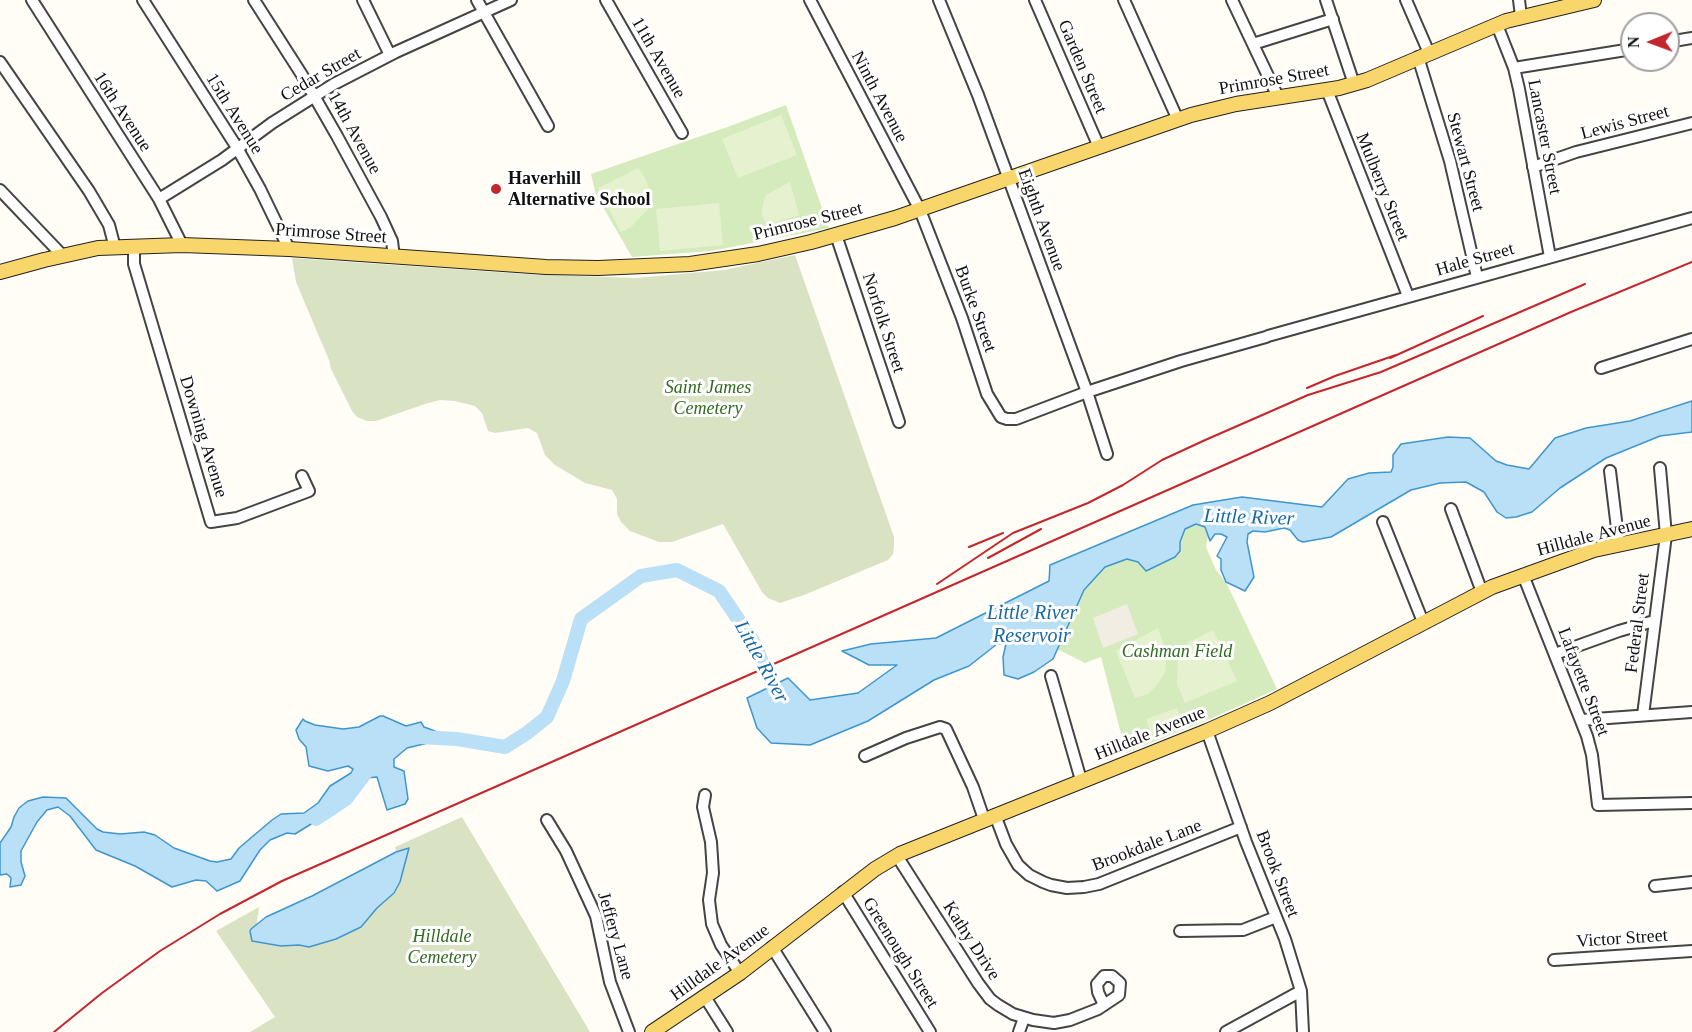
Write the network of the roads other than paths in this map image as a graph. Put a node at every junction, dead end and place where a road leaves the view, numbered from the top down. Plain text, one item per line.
1 (32, 0) edge
2 (143, 0) edge
3 (254, 0) edge
4 (363, 0) edge
5 (477, 0) edge
6 (511, 0) edge
7 (606, 0) edge
8 (810, 0) edge
9 (939, 0) edge
10 (1035, 0) edge
11 (1124, 0) edge
12 (1232, 0) edge
13 (1326, 0) edge
14 (1406, 0) edge
15 (1519, 0) edge
16 (1594, 0) edge
17 (484, 12) junction
18 (1521, 16) junction
19 (1333, 19) junction
20 (1497, 25) junction
21 (1253, 44) junction
22 (1620, 51) edge
23 (390, 55) junction
24 (1423, 55) junction
25 (0, 62) edge
26 (1514, 68) junction
27 (1354, 84) junction
28 (1327, 90) junction
29 (315, 96) junction
30 (1278, 98) junction
31 (1178, 120) junction
32 (1692, 123) edge
33 (548, 126) dead end
34 (682, 133) dead end
35 (1099, 147) junction
36 (237, 148) junction
37 (1533, 167) junction
38 (1009, 179) junction
39 (0, 190) edge
40 (159, 200) junction
41 (920, 210) junction
42 (1692, 218) edge
43 (836, 235) junction
44 (182, 244) junction
45 (134, 247) junction
46 (115, 248) junction
47 (289, 249) junction
48 (63, 255) junction
49 (394, 256) junction
50 (1550, 257) junction
51 (2, 269) edge
52 (1477, 277) junction
53 (1408, 296) junction
54 (1692, 339) edge
55 (1601, 368) dead end
56 (1087, 392) junction
57 (1000, 417) joint
58 (899, 422) dead end
59 (1107, 454) dead end
60 (1660, 468) dead end
61 (1610, 471) dead end
62 (302, 476) dead end
63 (1451, 509) dead end
64 (1383, 522) dead end
65 (1692, 529) edge
66 (1666, 535) junction
67 (1619, 545) junction
68 (1523, 574) junction
69 (1482, 591) junction
70 (1654, 621) junction
71 (1423, 622) junction
72 (1555, 654) junction
73 (1051, 676) dead end
74 (1692, 712) edge
75 (1643, 716) junction
76 (1581, 720) junction
77 (1207, 731) junction
78 (865, 756) dead end
79 (1081, 780) junction
80 (705, 795) dead end
81 (1692, 803) edge
82 (990, 817) junction
83 (547, 820) dead end
84 (1241, 827) junction
85 (897, 856) junction
86 (1692, 882) edge
87 (1654, 886) dead end
88 (843, 892) junction
89 (1276, 917) junction
90 (1180, 931) dead end
91 (772, 947) junction
92 (1692, 951) edge
93 (1554, 960) dead end
94 (740, 973) junction
95 (1301, 991) junction
96 (705, 998) junction
97 (1104, 1005) dead end
98 (1024, 1018) junction
99 (629, 1032) edge
100 (652, 1032) edge
101 (727, 1032) edge
102 (825, 1032) edge
103 (930, 1032) edge
104 (1018, 1032) edge
105 (1226, 1032) edge
106 (1303, 1032) edge

1 - 40 street, 16th Avenue
2 - 36 street, 15th Avenue
3 - 29 street, 14th Avenue
4 - 23 street
5 - 17 street
6 - 17 street, Cedar Street
7 - 34 street, 11th Avenue
8 - 41 street, Ninth Avenue
9 - 38 street, Eighth Avenue
10 - 35 street, Garden Street
11 - 31 street
12 - 21 street
13 - 19 street
14 - 24 street, Stewart Street
15 - 18 street
16 - 18 main road, Primrose Street
17 - 23 street, Cedar Street
17 - 33 street
18 - 20 main road, Primrose Street
19 - 21 street
19 - 27 street
20 - 24 main road, Primrose Street
20 - 26 street, Lancaster Street
21 - 30 street
22 - 26 street
23 - 29 street, Cedar Street
24 - 27 main road, Primrose Street
24 - 52 street, Stewart Street
25 - 46 street
26 - 37 street, Lancaster Street
27 - 28 main road, Primrose Street
28 - 30 main road, Primrose Street
28 - 53 street, Mulberry Street
29 - 36 street, Cedar Street
29 - 49 street, 14th Avenue
30 - 31 main road, Primrose Street
31 - 35 main road, Primrose Street
32 - 37 street, Lewis Street
35 - 38 main road, Primrose Street
36 - 40 street, Cedar Street
36 - 47 street, 15th Avenue
37 - 50 street, Lancaster Street
38 - 41 main road, Primrose Street
38 - 56 street, Eighth Avenue
39 - 48 street
40 - 44 street, 16th Avenue
41 - 43 main road, Primrose Street
41 - 57 street, Burke Street
42 - 50 street, Hale Street
43 - 49 main road, Primrose Street
43 - 58 street, Norfolk Street
44 - 45 main road, Primrose Street
44 - 47 main road, Primrose Street
45 - 46 main road, Primrose Street
45 - 62 street, Downing Avenue
46 - 48 main road, Primrose Street
47 - 49 main road, Primrose Street
48 - 51 main road, Primrose Street
50 - 52 street, Hale Street
52 - 53 street, Hale Street
53 - 56 street, Hale Street
54 - 55 street
56 - 57 street, Hale Street
56 - 59 street, Eighth Avenue
60 - 66 street, Federal Street
61 - 67 street
63 - 69 street
64 - 71 street
65 - 66 main road, Hilldale Avenue
66 - 67 main road, Hilldale Avenue
66 - 70 street, Federal Street
67 - 68 main road, Hilldale Avenue
68 - 69 main road, Hilldale Avenue
68 - 72 street, Lafayette Street
69 - 71 main road, Hilldale Avenue
70 - 72 street
70 - 75 street, Federal Street
71 - 77 main road, Hilldale Avenue
72 - 76 street, Lafayette Street
73 - 79 street
74 - 75 street
75 - 76 street
76 - 81 street, Lafayette Street
77 - 79 main road, Hilldale Avenue
77 - 84 street, Brook Street
78 - 82 street, Brookdale Lane
79 - 82 main road, Hilldale Avenue
80 - 94 street
82 - 84 street, Brookdale Lane
82 - 85 main road, Hilldale Avenue
83 - 99 street, Jeffery Lane
84 - 89 street, Brook Street
85 - 88 main road, Hilldale Avenue
85 - 98 street, Kathy Drive
86 - 87 street
88 - 91 main road, Hilldale Avenue
88 - 103 street, Greenough Street
89 - 90 street
89 - 95 street, Brook Street
91 - 94 main road, Hilldale Avenue
91 - 102 street
92 - 93 street, Victor Street
94 - 96 main road, Hilldale Avenue
95 - 105 street
95 - 106 street, Brook Street
96 - 100 main road, Hilldale Avenue
96 - 101 street
97 - 98 street, Kathy Drive
98 - 104 street

